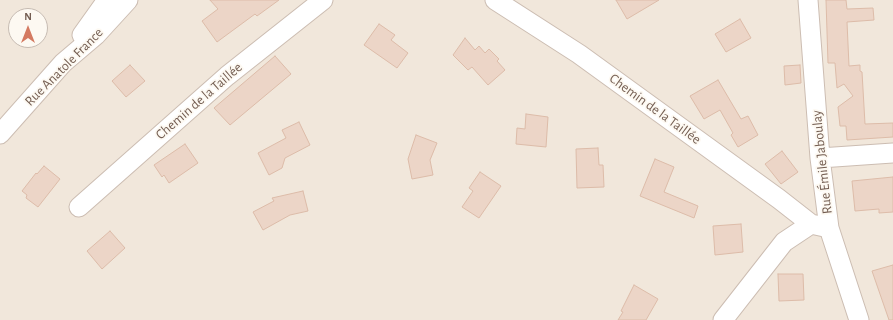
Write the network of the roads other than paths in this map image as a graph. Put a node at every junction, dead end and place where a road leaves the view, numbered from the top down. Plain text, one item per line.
1 (107, 0) edge
2 (128, 0) edge
3 (323, 0) edge
4 (495, 0) edge
5 (808, 0) edge
6 (63, 63) junction
7 (0, 134) edge
8 (893, 153) edge
9 (820, 158) junction
10 (79, 207) dead end
11 (820, 226) junction
12 (723, 320) edge
13 (859, 320) edge

1 - 6 street
2 - 6 street, Rue Anatole France
3 - 10 street, Chemin de la Taillée
4 - 11 street, Chemin de la Taillée
5 - 9 street, Rue Émile Jaboulay
6 - 7 street, Rue Anatole France
8 - 9 street
9 - 11 street, Rue Émile Jaboulay
11 - 12 street
11 - 13 street, Rue Émile Jaboulay

